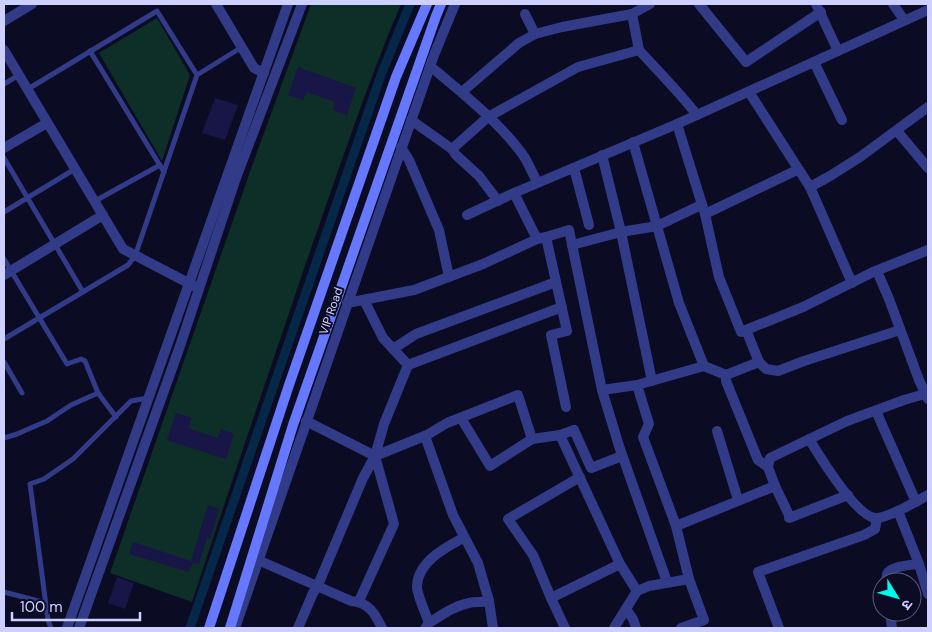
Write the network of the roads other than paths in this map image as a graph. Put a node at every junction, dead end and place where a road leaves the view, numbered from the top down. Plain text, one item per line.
1 (32, 4) edge
2 (216, 4) edge
3 (288, 4) edge
4 (302, 4) edge
5 (427, 4) edge
6 (441, 4) edge
7 (455, 4) edge
8 (650, 4) edge
9 (699, 4) edge
10 (893, 4) edge
11 (818, 8) edge
12 (928, 10) edge
13 (524, 14) dead end
14 (632, 14) junction
15 (904, 20) junction
16 (4, 21) edge
17 (535, 34) junction
18 (242, 47) junction
19 (4, 50) edge
20 (639, 50) junction
21 (90, 52) junction
22 (838, 52) junction
23 (814, 62) junction
24 (430, 66) junction
25 (264, 73) junction
26 (19, 75) junction
27 (198, 75) junction
28 (4, 84) edge
29 (27, 89) junction
30 (462, 92) junction
31 (749, 92) junction
32 (928, 108) edge
33 (697, 115) junction
34 (488, 117) junction
35 (411, 120) junction
36 (842, 120) dead end
37 (47, 123) junction
38 (678, 124) junction
39 (897, 131) junction
40 (634, 142) junction
41 (4, 148) edge
42 (401, 148) junction
43 (452, 149) junction
44 (602, 156) junction
45 (4, 158) edge
46 (160, 165) junction
47 (574, 168) junction
48 (928, 168) edge
49 (75, 169) junction
50 (797, 170) junction
51 (164, 172) junction
52 (537, 182) junction
53 (810, 187) junction
54 (514, 193) junction
55 (27, 198) junction
56 (498, 200) junction
57 (94, 201) junction
58 (703, 210) junction
59 (4, 212) edge
60 (103, 215) junction
61 (467, 215) dead end
62 (589, 225) dead end
63 (657, 226) junction
64 (621, 232) junction
65 (542, 238) junction
66 (55, 244) junction
67 (572, 245) junction
68 (928, 250) edge
69 (135, 256) junction
70 (4, 259) edge
71 (877, 271) junction
72 (7, 273) edge
73 (449, 277) junction
74 (556, 282) junction
75 (852, 283) junction
76 (189, 284) junction
77 (200, 288) junction
78 (83, 292) junction
79 (364, 300) junction
80 (346, 303) junction
81 (562, 307) junction
82 (39, 318) junction
83 (746, 330) junction
84 (900, 330) junction
85 (4, 339) edge
86 (393, 349) junction
87 (4, 362) edge
88 (759, 362) junction
89 (408, 365) junction
90 (704, 366) junction
91 (726, 376) junction
92 (652, 381) junction
93 (637, 385) junction
94 (602, 390) junction
95 (22, 393) dead end
96 (98, 393) junction
97 (928, 395) edge
98 (149, 398) junction
99 (566, 407) dead end
100 (876, 410) junction
101 (116, 417) junction
102 (461, 418) junction
103 (306, 421) junction
104 (717, 431) dead end
105 (560, 435) junction
106 (425, 436) junction
107 (4, 438) edge
108 (532, 439) junction
109 (810, 439) junction
110 (375, 456) junction
111 (622, 456) junction
112 (768, 468) junction
113 (580, 477) junction
114 (774, 486) junction
115 (848, 495) junction
116 (928, 495) edge
117 (738, 500) junction
118 (916, 502) junction
119 (898, 511) junction
120 (878, 518) junction
121 (676, 526) junction
122 (464, 538) junction
123 (258, 560) junction
124 (620, 564) junction
125 (918, 564) junction
126 (888, 572) edge
127 (689, 578) junction
128 (667, 582) junction
129 (318, 585) junction
130 (637, 591) junction
131 (4, 592) edge
132 (928, 594) edge
133 (551, 598) junction
134 (489, 601) junction
135 (359, 602) junction
136 (46, 603) junction
137 (626, 609) junction
138 (427, 625) edge
139 (51, 628) edge
140 (67, 628) edge
141 (79, 628) edge
142 (209, 628) edge
143 (230, 628) edge
144 (235, 628) edge
145 (298, 628) edge
146 (382, 628) edge
147 (493, 628) edge
148 (565, 628) edge
149 (614, 628) edge
150 (636, 628) edge
151 (681, 628) edge
152 (779, 628) edge

1 - 16 street
2 - 18 street
3 - 25 street
4 - 77 street
5 - 142 main road, VIP Road
6 - 143 main road, VIP Road
7 - 24 street, VIP Road
8 - 14 street
9 - 11 street
10 - 15 street
11 - 22 street
12 - 15 street
13 - 17 street
14 - 17 street
14 - 20 street
15 - 22 street
17 - 30 street
18 - 25 street
18 - 27 lane
19 - 26 street
20 - 33 street
20 - 34 street
21 - 27 lane
21 - 29 lane
21 - 46 lane
22 - 23 street
23 - 31 street
23 - 36 street
24 - 30 street
24 - 35 street, VIP Road
25 - 76 street
26 - 28 lane
26 - 29 street
27 - 51 lane
29 - 37 street
30 - 34 street
31 - 33 street
31 - 50 street
32 - 39 street
33 - 38 street
34 - 43 street
34 - 52 street
35 - 42 street, VIP Road
35 - 43 street
37 - 41 street
37 - 49 street
38 - 40 street
38 - 58 street
39 - 48 street
39 - 53 street
40 - 44 street
40 - 63 street
42 - 73 street
42 - 80 street, VIP Road
43 - 56 street
44 - 47 street
44 - 64 street
45 - 55 lane
46 - 51 lane
46 - 57 lane
47 - 52 street
47 - 62 street
49 - 55 lane
49 - 57 street
50 - 53 street
50 - 58 street
51 - 69 lane
52 - 54 street
53 - 75 street
54 - 56 street
54 - 65 street
55 - 59 lane
55 - 66 lane
56 - 61 street
57 - 60 street
58 - 63 street
58 - 83 street
60 - 66 street
60 - 69 street
63 - 64 street
63 - 90 street
64 - 67 street
64 - 92 street
65 - 67 street
65 - 73 street
65 - 74 street
66 - 72 street
66 - 78 lane
67 - 94 street
68 - 71 street
69 - 76 street
69 - 78 lane
70 - 72 lane
71 - 75 street
71 - 84 street
72 - 82 lane
73 - 79 street
74 - 81 street
74 - 86 street
75 - 83 street
76 - 77 street
76 - 98 street
77 - 141 street
78 - 82 lane
79 - 80 street
79 - 86 street
80 - 103 street, VIP Road
81 - 89 street
81 - 99 street
82 - 85 lane
82 - 96 lane
83 - 88 street
84 - 88 street
84 - 97 street
86 - 89 street
87 - 95 lane
88 - 91 street
89 - 110 street
90 - 91 street
90 - 92 street
91 - 112 street
92 - 93 street
93 - 94 street
93 - 121 street
94 - 111 street
96 - 101 lane
96 - 107 lane
97 - 100 street
98 - 101 lane
98 - 140 street
100 - 109 street
100 - 118 street
101 - 136 lane
102 - 106 street
102 - 108 street
102 - 108 street
103 - 110 street
103 - 123 street, VIP Road
104 - 117 street
105 - 108 street
105 - 111 street
105 - 113 street
106 - 110 street
106 - 122 street
109 - 112 street
109 - 115 street
110 - 129 street
110 - 135 street
111 - 128 street
112 - 114 street
113 - 124 street
113 - 133 street
114 - 115 street
114 - 117 street
115 - 120 street
116 - 118 street
117 - 121 street
118 - 119 street
119 - 120 street
119 - 125 street
120 - 152 street
121 - 127 street
122 - 134 street
122 - 138 street
123 - 129 street
123 - 144 street, VIP Road
124 - 130 street
124 - 133 street
125 - 126 street
125 - 132 street
127 - 128 street
127 - 151 street
128 - 130 street
129 - 135 street
129 - 145 street
130 - 137 street
131 - 136 lane
133 - 148 street
134 - 138 street
134 - 147 street
135 - 146 street
136 - 139 lane
137 - 149 street
137 - 150 street

